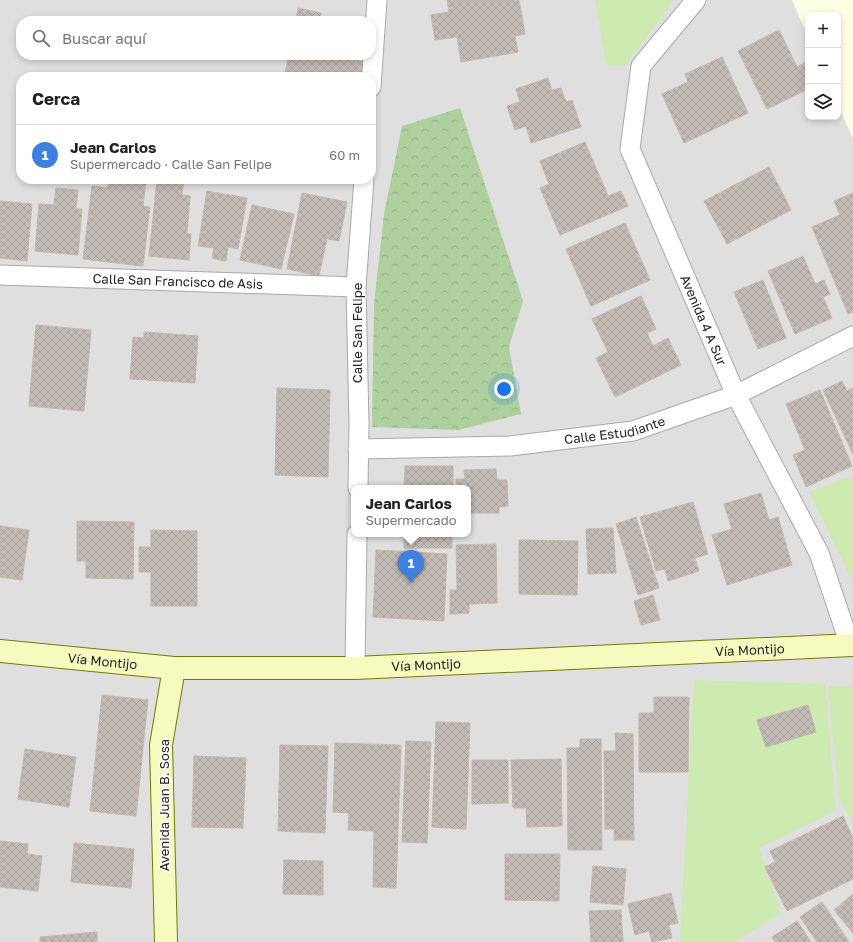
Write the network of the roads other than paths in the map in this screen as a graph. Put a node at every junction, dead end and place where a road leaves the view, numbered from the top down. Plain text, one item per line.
1 (378, 0) edge
2 (696, 0) edge
3 (376, 25) edge
4 (373, 60) edge
5 (372, 72) edge
6 (364, 184) edge
7 (0, 276) edge
8 (356, 287) junction
9 (853, 336) edge
10 (736, 395) junction
11 (358, 449) junction
12 (358, 485) edge
13 (357, 537) edge
14 (852, 645) edge
15 (0, 651) edge
16 (174, 668) junction
17 (355, 668) junction
18 (166, 942) edge

1 - 3 street
2 - 10 street, Avenida 4 A Sur
4 - 5 street
6 - 8 street, Calle San Felipe
7 - 8 street, Calle San Francisco de Asis
8 - 11 street, Calle San Felipe
9 - 10 street, Calle Estudiante
10 - 11 street, Calle Estudiante
10 - 14 street, Avenida 4 A Sur
11 - 12 street, Calle San Felipe
13 - 17 street
14 - 17 main road, Vía Montijo
15 - 16 main road, Vía Montijo
16 - 17 main road, Vía Montijo
16 - 18 main road, Avenida Juan B. Sosa

